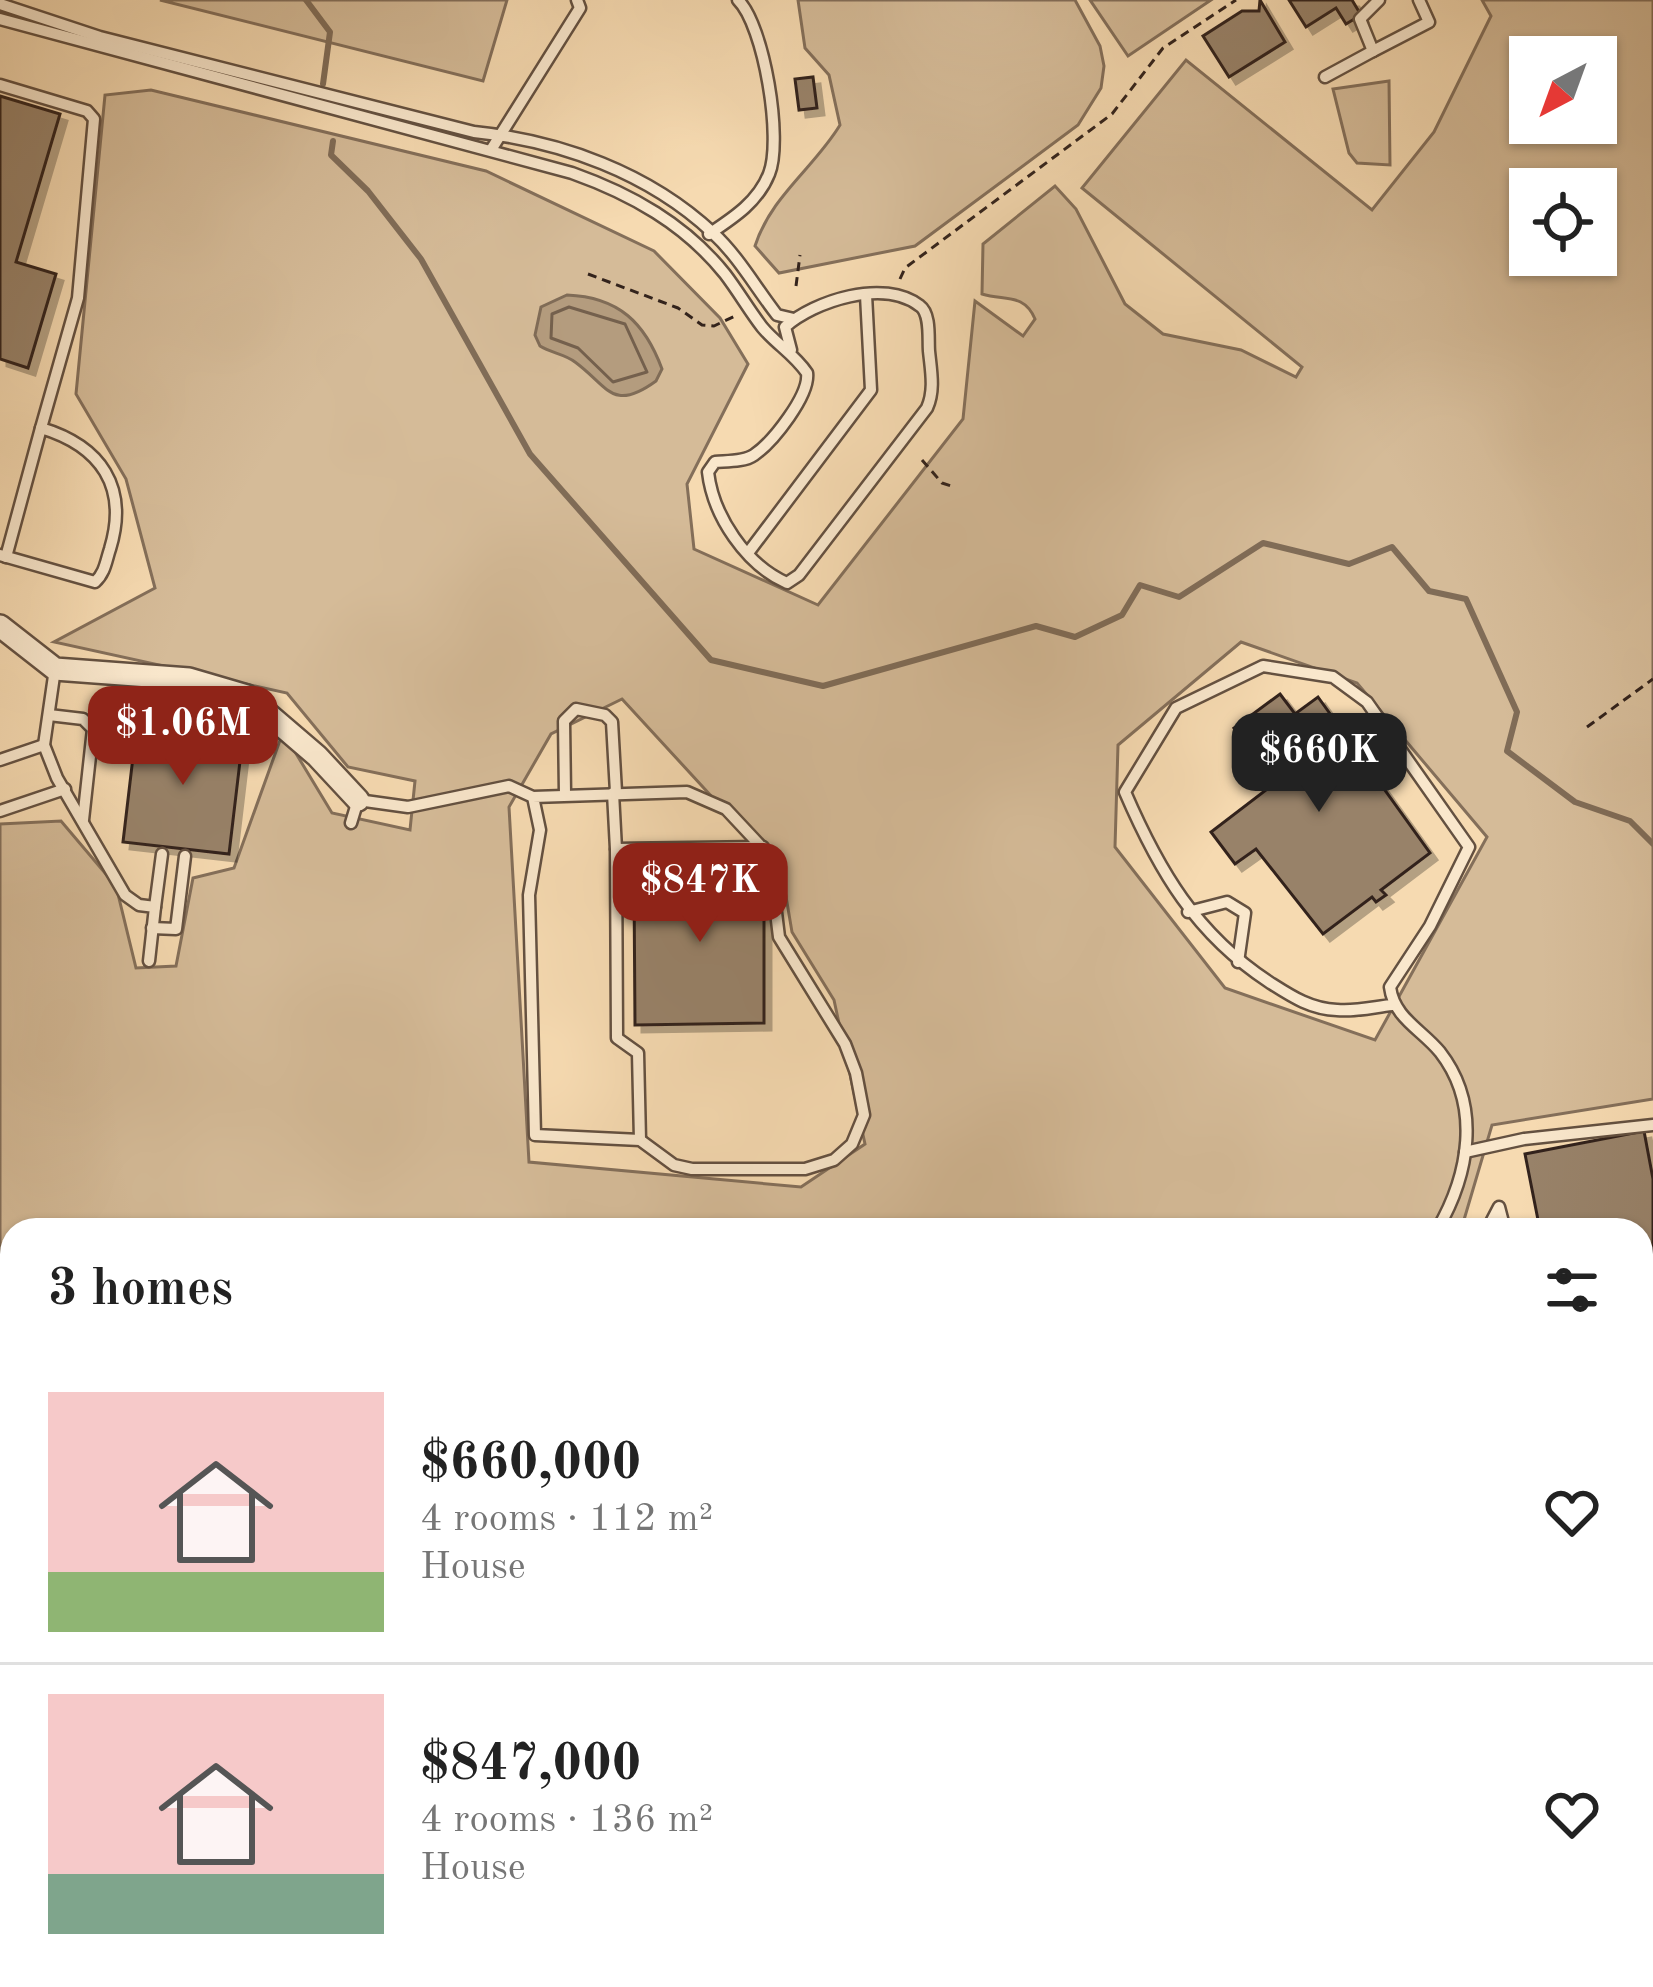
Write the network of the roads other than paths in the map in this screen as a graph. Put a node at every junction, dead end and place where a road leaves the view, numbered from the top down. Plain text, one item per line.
1 (738, 0) edge
2 (1379, 0) edge
3 (1419, 0) edge
4 (581, 3) edge
5 (0, 4) edge
6 (0, 19) edge
7 (1373, 51) junction
8 (1325, 77) dead end
9 (0, 85) edge
10 (499, 134) junction
11 (491, 150) junction
12 (712, 231) junction
13 (698, 244) junction
14 (866, 295) junction
15 (794, 320) junction
16 (791, 350) junction
17 (41, 428) junction
18 (748, 553) junction
19 (3, 556) edge
20 (0, 626) edge
21 (55, 669) junction
22 (49, 715) junction
23 (44, 745) junction
24 (0, 760) edge
25 (65, 789) junction
26 (615, 792) junction
27 (565, 794) junction
28 (533, 797) junction
29 (358, 800) junction
30 (0, 812) edge
31 (83, 821) junction
32 (351, 823) dead end
33 (763, 848) junction
34 (616, 849) junction
35 (162, 854) dead end
36 (185, 856) dead end
37 (154, 907) junction
38 (1188, 912) junction
39 (152, 928) junction
40 (149, 961) dead end
41 (1238, 962) junction
42 (1392, 1005) junction
43 (1653, 1125) edge
44 (640, 1140) junction
45 (1465, 1152) junction
46 (1443, 1218) edge

1 - 12 lane
2 - 7 lane
3 - 7 lane
4 - 10 lane
5 - 10 lane
6 - 11 lane
7 - 8 lane
9 - 17 lane
10 - 11 lane
10 - 12 lane
11 - 13 lane
12 - 13 lane
12 - 15 lane
13 - 16 lane
14 - 15 lane
14 - 18 lane
14 - 18 lane
15 - 16 lane
16 - 18 lane
17 - 19 lane
17 - 19 lane
20 - 21 street
21 - 22 lane
21 - 29 street
22 - 23 lane
22 - 31 lane
23 - 24 lane
23 - 25 lane
25 - 30 lane
25 - 31 lane
26 - 27 lane
26 - 27 lane
26 - 33 lane
26 - 34 lane
27 - 28 lane
28 - 29 lane
28 - 44 lane
29 - 32 lane
31 - 37 lane
33 - 34 lane
33 - 44 lane
34 - 44 lane
35 - 37 lane
36 - 39 lane
37 - 39 lane
38 - 41 lane
38 - 41 lane
38 - 42 lane
39 - 40 lane
41 - 42 lane
42 - 45 lane
43 - 45 lane
45 - 46 lane

